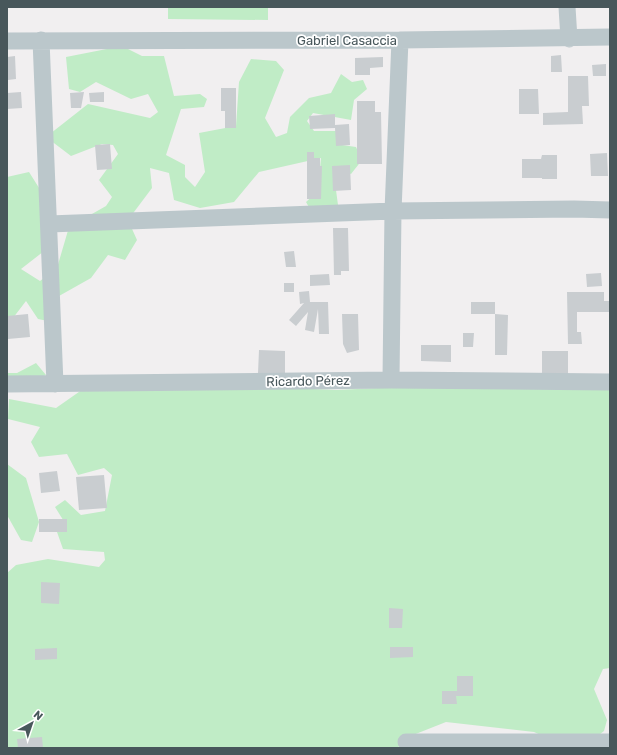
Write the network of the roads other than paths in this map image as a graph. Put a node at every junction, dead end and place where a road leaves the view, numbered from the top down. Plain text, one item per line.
1 (567, 7) edge
2 (569, 38) junction
3 (610, 38) edge
4 (41, 40) junction
5 (400, 40) junction
6 (7, 41) edge
7 (610, 210) edge
8 (393, 211) junction
9 (48, 224) junction
10 (391, 380) junction
11 (610, 382) edge
12 (7, 384) edge
13 (25, 384) junction
14 (55, 384) junction
15 (7, 396) edge
16 (406, 742) dead end
17 (610, 742) edge

1 - 2 street
2 - 3 street, Gabriel Casaccia
2 - 5 street, Gabriel Casaccia
4 - 5 street, Gabriel Casaccia
4 - 6 street, Gabriel Casaccia
4 - 9 street
5 - 8 street
7 - 8 street
8 - 9 street
8 - 10 street
9 - 14 street
10 - 11 street, Ricardo Pérez
10 - 14 street, Ricardo Pérez
12 - 13 street, Ricardo Pérez
13 - 14 street, Ricardo Pérez
13 - 15 street
16 - 17 street

